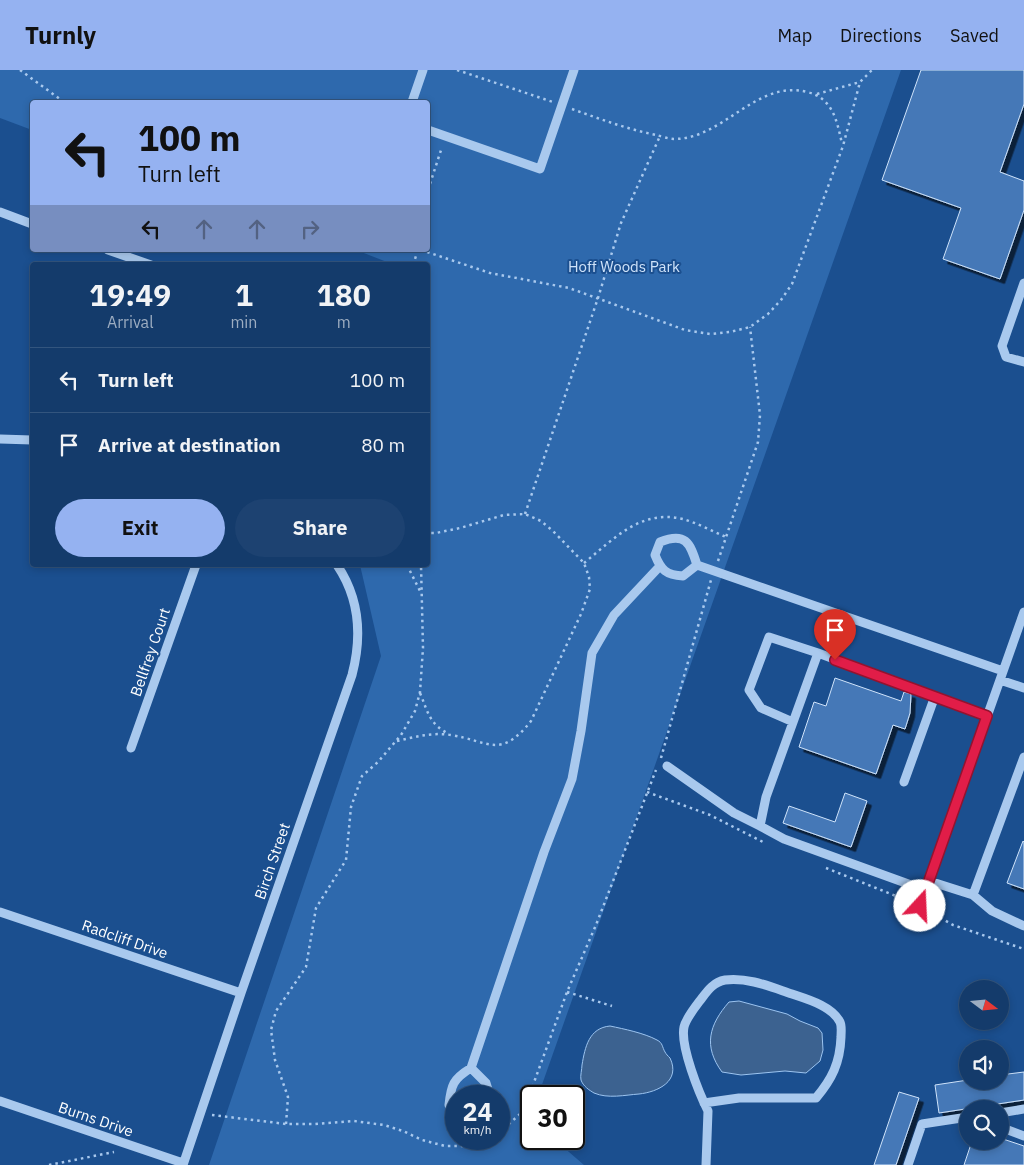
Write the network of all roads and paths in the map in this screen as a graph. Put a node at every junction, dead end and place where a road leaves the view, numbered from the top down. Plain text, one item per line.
1 (20, 70) edge
2 (423, 70) edge
3 (457, 70) edge
4 (574, 70) edge
5 (872, 70) edge
6 (860, 82) junction
7 (817, 94) junction
8 (61, 100) edge
9 (413, 100) edge
10 (562, 106) junction
11 (430, 131) edge
12 (445, 136) junction
13 (660, 136) junction
14 (843, 146) junction
15 (430, 184) edge
16 (0, 212) edge
17 (30, 223) edge
18 (114, 252) edge
19 (426, 252) edge
20 (142, 262) edge
21 (1024, 283) edge
22 (598, 298) junction
23 (750, 328) junction
24 (1024, 362) edge
25 (0, 439) edge
26 (30, 440) edge
27 (525, 514) junction
28 (430, 533) edge
29 (726, 537) junction
30 (584, 563) junction
31 (697, 565) junction
32 (660, 566) junction
33 (195, 567) edge
34 (339, 567) edge
35 (409, 567) edge
36 (421, 567) edge
37 (714, 571) junction
38 (422, 596) junction
39 (1024, 612) edge
40 (818, 654) junction
41 (1001, 675) junction
42 (1024, 688) edge
43 (420, 692) junction
44 (935, 696) junction
45 (987, 716) junction
46 (793, 722) junction
47 (452, 735) junction
48 (395, 742) junction
49 (131, 748) dead end
50 (1024, 757) edge
51 (663, 764) joint
52 (656, 770) dead end
53 (904, 782) dead end
54 (647, 792) junction
55 (760, 826) junction
56 (768, 844) dead end
57 (819, 865) dead end
58 (929, 881) junction
59 (926, 890) junction
60 (973, 895) junction
61 (920, 906) junction
62 (0, 912) edge
63 (1024, 926) edge
64 (1024, 950) edge
65 (566, 992) junction
66 (241, 993) junction
67 (612, 1006) dead end
68 (471, 1068) junction
69 (453, 1085) edge
70 (487, 1085) edge
71 (0, 1101) edge
72 (704, 1103) junction
73 (1024, 1109) edge
74 (1009, 1112) edge
75 (200, 1114) junction
76 (959, 1118) edge
77 (510, 1123) edge
78 (286, 1124) junction
79 (1009, 1130) edge
80 (1024, 1136) edge
81 (445, 1146) edge
82 (116, 1151) dead end
83 (183, 1164) edge
84 (910, 1164) edge
85 (49, 1165) edge
86 (706, 1165) edge

1 - 8 path
2 - 9 street
3 - 10 path
4 - 10 street
5 - 6 path
6 - 7 path
6 - 14 path
7 - 13 path
7 - 14 path
10 - 12 street
10 - 13 path
11 - 12 street
12 - 15 path
13 - 22 path
14 - 23 path
16 - 17 street
18 - 20 street
19 - 22 path
21 - 24 street
22 - 23 path
22 - 27 path
23 - 29 path
25 - 26 street
27 - 28 path
27 - 30 path
29 - 30 path
29 - 37 path
30 - 47 path
31 - 32 street
31 - 32 street
31 - 37 street
32 - 68 street
33 - 49 street, Bellfrey Court
34 - 66 street, Birch Street
35 - 38 path
36 - 38 path
37 - 41 street
37 - 51 path
38 - 43 path
39 - 41 street
40 - 44 street
40 - 46 street
40 - 46 street
41 - 42 street
41 - 45 street
43 - 47 path
43 - 48 path
44 - 45 street
44 - 53 street
45 - 58 street
46 - 55 street
47 - 48 path
48 - 78 path
50 - 60 street
51 - 55 street
52 - 54 path
54 - 56 path
54 - 65 path
55 - 59 street
57 - 61 path
58 - 59 street
58 - 60 street
59 - 61 street
60 - 63 street
61 - 64 path
62 - 66 street, Radcliff Drive
65 - 67 path
65 - 77 path
66 - 75 street, Birch Street
68 - 69 street
68 - 70 street
71 - 83 street, Burns Drive
72 - 72 street
72 - 86 street
73 - 74 street
75 - 78 path
75 - 83 street, Birch Street
76 - 84 street
78 - 81 path
79 - 80 street
82 - 85 path

